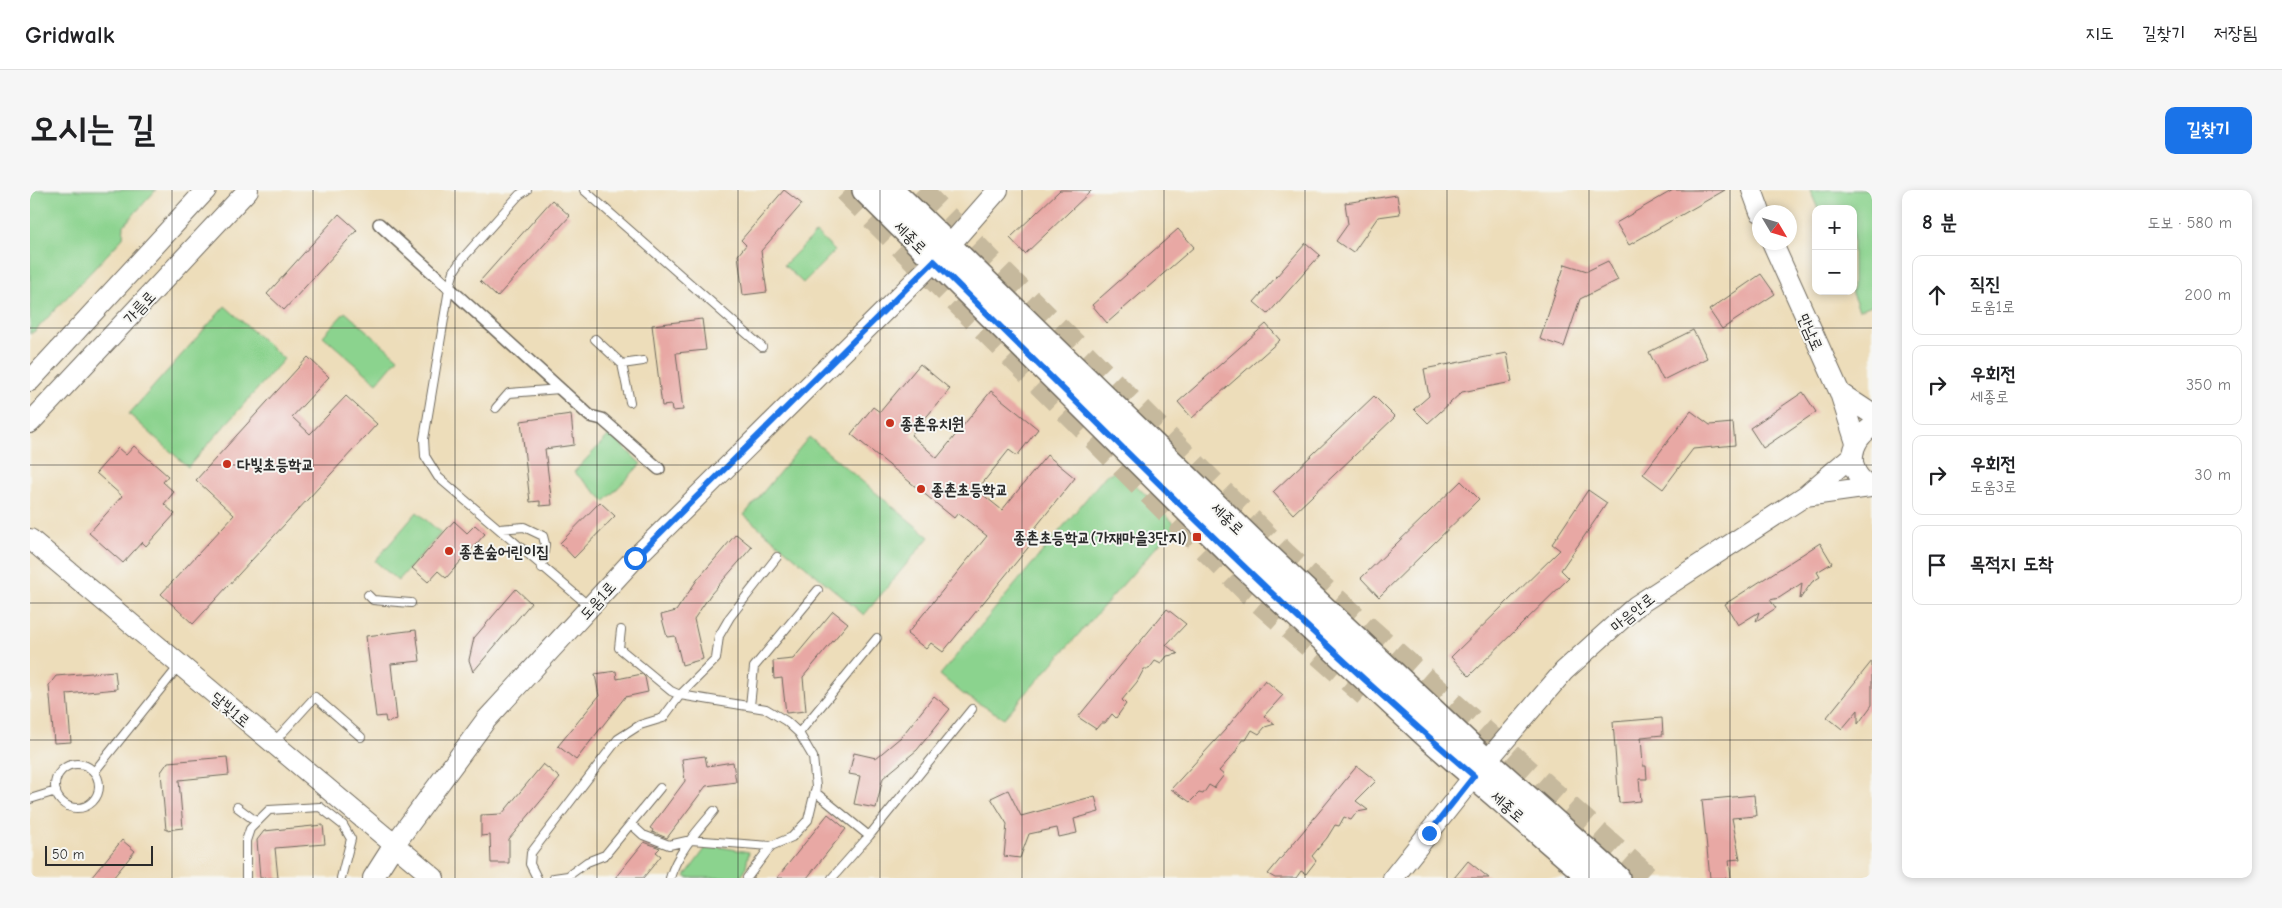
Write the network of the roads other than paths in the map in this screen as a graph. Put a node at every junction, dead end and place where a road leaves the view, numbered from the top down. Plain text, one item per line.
1 (206, 190) edge
2 (248, 190) edge
3 (527, 190) edge
4 (584, 190) edge
5 (865, 190) edge
6 (891, 190) edge
7 (998, 190) edge
8 (1752, 190) edge
9 (1757, 205) edge
10 (379, 224) dead end
11 (1776, 250) edge
12 (941, 254) junction
13 (449, 288) junction
14 (595, 339) dead end
15 (762, 347) dead end
16 (643, 361) dead end
17 (622, 364) junction
18 (30, 381) edge
19 (560, 389) junction
20 (1840, 393) junction
21 (630, 402) dead end
22 (496, 408) dead end
23 (1872, 414) edge
24 (30, 423) edge
25 (1872, 427) edge
26 (1854, 449) junction
27 (659, 469) dead end
28 (1871, 487) edge
29 (1805, 496) junction
30 (499, 529) junction
31 (30, 539) edge
32 (777, 557) dead end
33 (542, 568) junction
34 (818, 590) dead end
35 (368, 595) dead end
36 (411, 603) dead end
37 (590, 608) junction
38 (620, 630) dead end
39 (877, 638) dead end
40 (179, 666) junction
41 (680, 695) junction
42 (750, 706) junction
43 (972, 709) dead end
44 (799, 734) junction
45 (361, 736) dead end
46 (273, 744) junction
47 (1481, 769) junction
48 (94, 772) junction
49 (660, 788) dead end
50 (56, 791) junction
51 (815, 792) junction
52 (30, 799) edge
53 (237, 807) dead end
54 (714, 811) dead end
55 (257, 822) junction
56 (631, 824) junction
57 (869, 836) junction
58 (691, 840) junction
59 (394, 845) junction
60 (771, 846) junction
61 (246, 878) edge
62 (341, 878) edge
63 (373, 878) edge
64 (434, 878) edge
65 (537, 878) edge
66 (554, 878) edge
67 (670, 878) edge
68 (747, 878) edge
69 (832, 878) edge
70 (1393, 878) edge
71 (1592, 878) edge
72 (1617, 878) edge

1 - 18 street, 가름로
2 - 24 street, 가름로
3 - 13 lane
4 - 15 lane
5 - 12 main road, 세종로
6 - 12 main road, 세종로
7 - 12 street, 도움1로
8 - 9 street
10 - 13 street
11 - 20 street, 만남로
12 - 37 street, 도움1로
12 - 47 main road, 세종로
13 - 19 street
13 - 30 lane
14 - 17 lane
16 - 17 lane
17 - 21 lane
19 - 22 lane
19 - 27 street
20 - 23 street
20 - 26 street, 만남로
25 - 26 street, 마음안로
26 - 28 street, 만남로
26 - 29 street, 마음안로
28 - 29 street
29 - 47 street, 마음안로
30 - 33 lane
30 - 33 lane
31 - 40 street, 달빛1로
32 - 41 lane
33 - 37 lane
34 - 42 lane
35 - 36 lane
37 - 59 street, 도움1로
38 - 41 lane
39 - 44 lane
40 - 46 street, 달빛1로
40 - 48 lane
41 - 42 lane
41 - 65 lane
42 - 44 lane
43 - 57 lane
44 - 51 lane
45 - 46 lane
46 - 59 street, 달빛1로
47 - 70 street, 마음안로
47 - 71 main road, 세종로
47 - 72 main road, 세종로
48 - 50 lane
48 - 50 lane
49 - 56 lane
50 - 52 lane
51 - 57 lane
51 - 60 lane
53 - 55 lane
54 - 58 lane
55 - 61 lane
55 - 62 lane
56 - 58 lane
56 - 66 lane
57 - 69 lane
58 - 60 lane
58 - 67 lane
59 - 63 street, 도움1로
59 - 64 street, 달빛1로
60 - 68 lane

